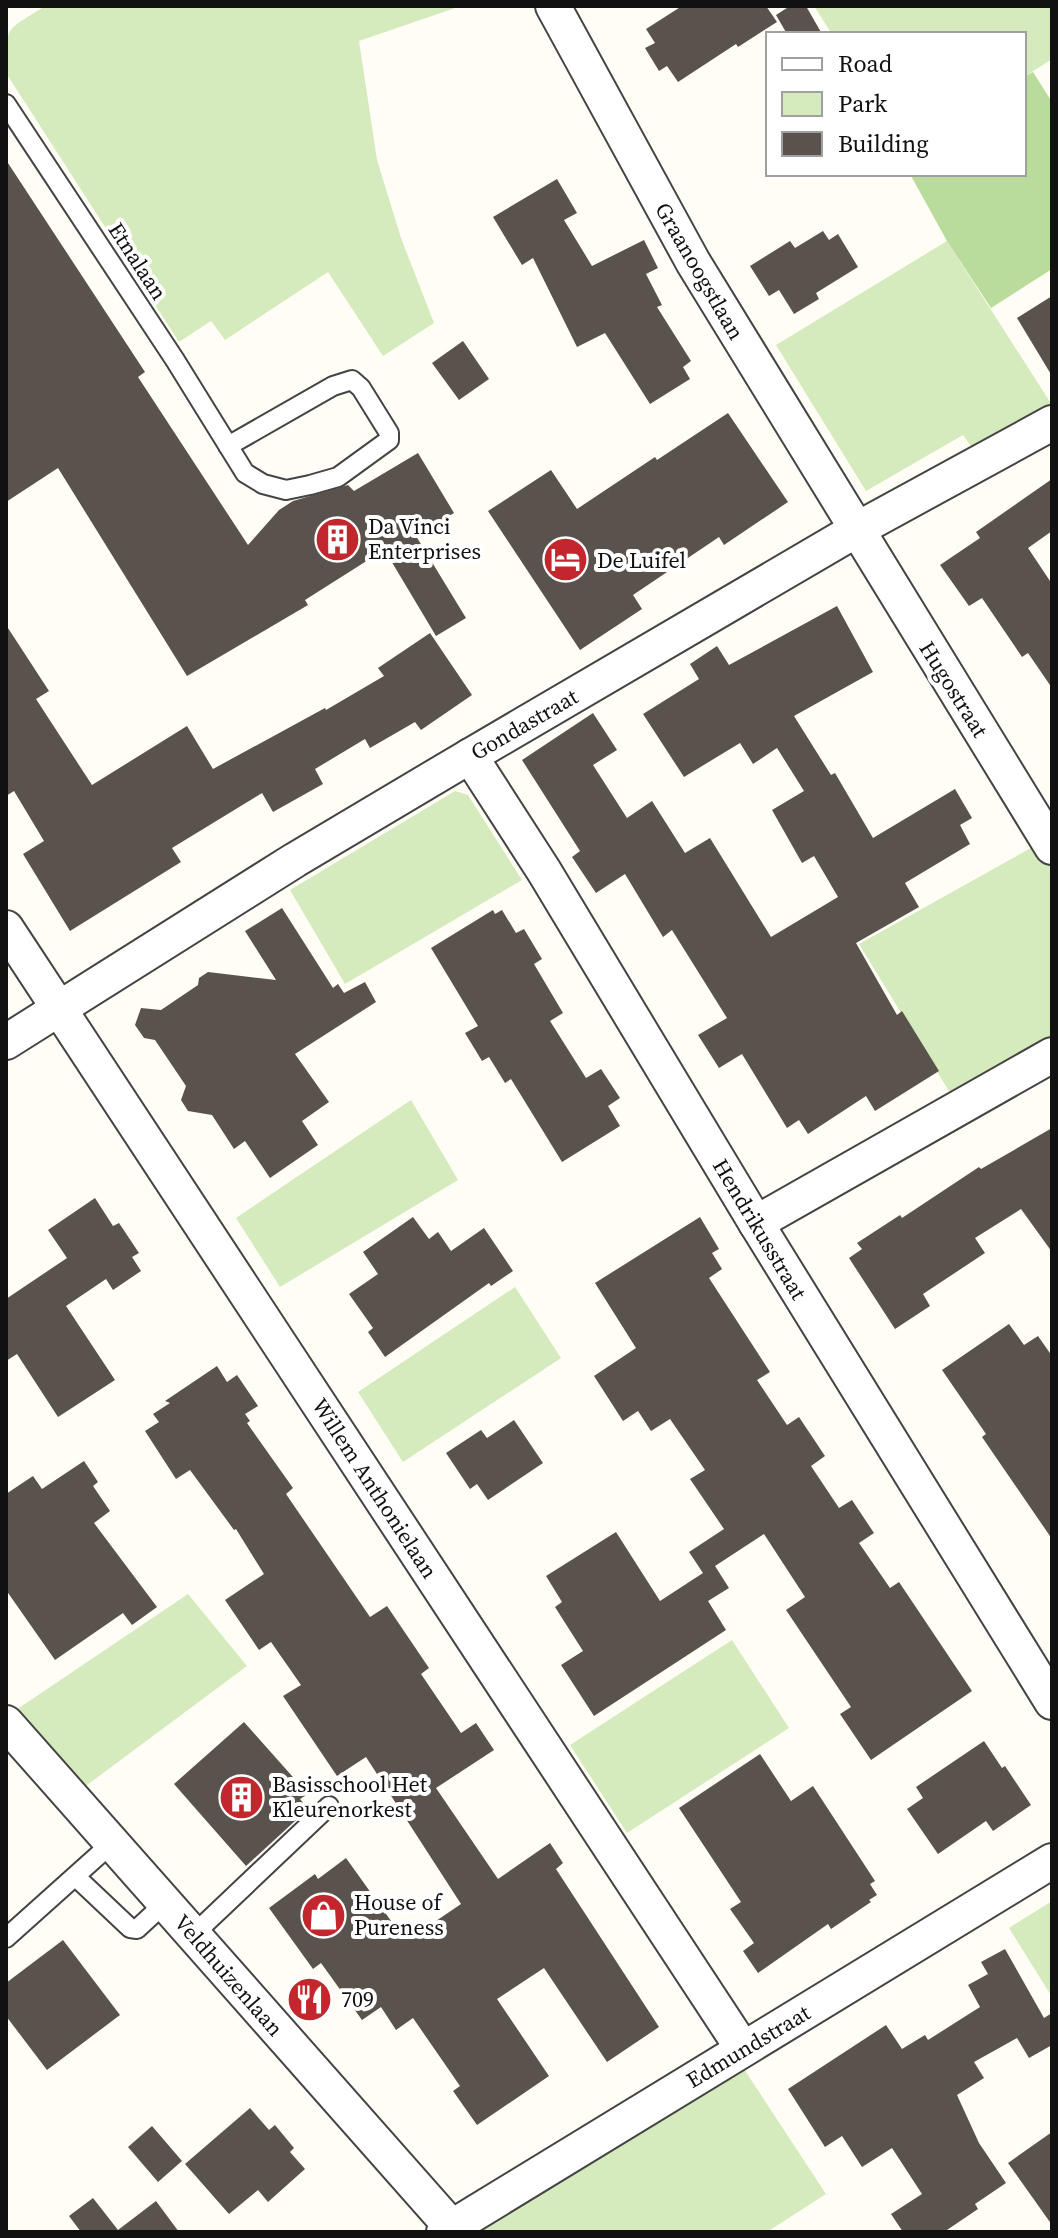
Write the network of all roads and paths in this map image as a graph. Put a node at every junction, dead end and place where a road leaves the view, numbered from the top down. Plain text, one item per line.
1 (553, 6) edge
2 (6, 104) edge
3 (1052, 423) edge
4 (228, 446) junction
5 (856, 530) junction
6 (470, 756) junction
7 (1052, 847) edge
8 (6, 928) edge
9 (58, 1007) junction
10 (6, 1042) edge
11 (1052, 1055) edge
12 (756, 1223) junction
13 (1052, 1702) edge
14 (6, 1723) edge
15 (329, 1806) dead end
16 (112, 1843) junction
17 (1052, 1861) edge
18 (76, 1877) junction
19 (165, 1903) junction
20 (193, 1935) junction
21 (6, 1938) edge
22 (743, 2049) junction
23 (451, 2230) edge

1 - 5 street, Graanoogstlaan
2 - 4 lane, Etnalaan
3 - 5 street, Gondastraat
4 - 4 lane, Etnalaan
5 - 6 street, Gondastraat
5 - 7 street, Hugostraat
6 - 9 street, Gondastraat
6 - 12 street, Hendrikusstraat
8 - 9 street, Willem Anthonielaan
9 - 10 street, Gondastraat
9 - 22 street, Willem Anthonielaan
11 - 12 street
12 - 13 street, Hendrikusstraat
14 - 16 street, Veldhuizenlaan
15 - 20 lane
16 - 18 lane
16 - 19 street, Veldhuizenlaan
17 - 22 street, Edmundstraat
18 - 19 lane
18 - 21 lane
19 - 20 street, Veldhuizenlaan
20 - 23 street, Veldhuizenlaan
22 - 23 street, Edmundstraat

